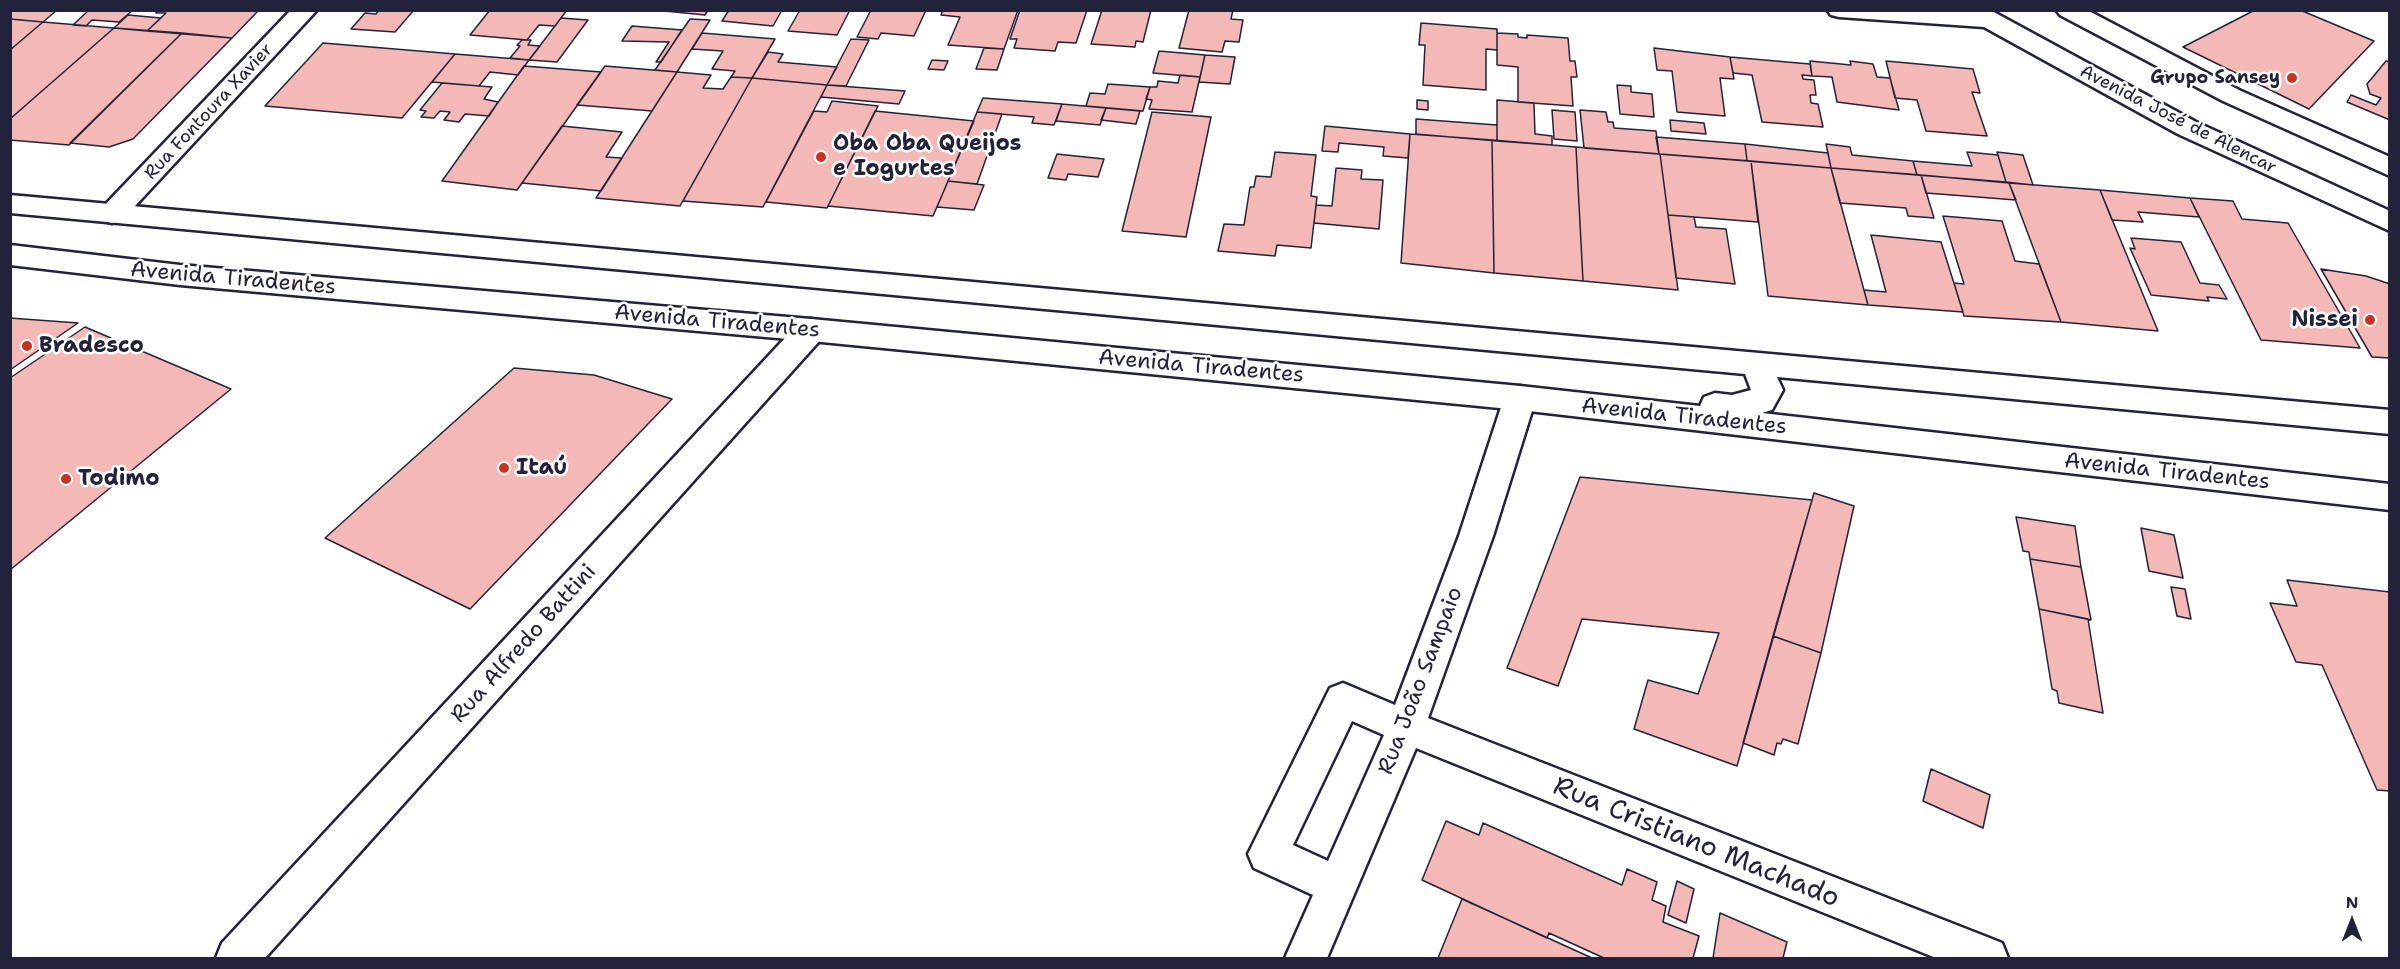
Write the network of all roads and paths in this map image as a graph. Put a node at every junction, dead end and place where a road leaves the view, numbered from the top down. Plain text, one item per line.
1 (305, 10) edge
2 (1839, 10) edge
3 (2068, 10) edge
4 (1977, 15) edge
5 (2210, 112) junction
6 (2390, 168) edge
7 (10, 204) edge
8 (112, 214) junction
9 (2390, 222) edge
10 (10, 255) edge
11 (811, 330) junction
12 (1757, 366) junction
13 (1520, 398) junction
14 (2390, 422) edge
15 (2390, 497) edge
16 (1406, 728) junction
17 (1337, 885) junction
18 (237, 958) edge
19 (1306, 958) edge
20 (1987, 958) edge

1 - 8 main road, Rua Fontoura Xavier
2 - 4 main road
3 - 5 main road, Avenida José de Alencar
4 - 5 main road, Avenida José de Alencar
5 - 6 main road, Avenida José de Alencar
5 - 9 main road, Avenida José de Alencar
7 - 8 main road
8 - 12 main road
10 - 11 main road, Avenida Tiradentes
11 - 13 main road, Avenida Tiradentes
11 - 18 main road, Rua Alfredo Battini
12 - 13 main road
12 - 14 main road
13 - 15 main road, Avenida Tiradentes
13 - 16 main road, Rua João Sampaio
16 - 17 main road, Rua João Sampaio
16 - 17 main road, Rua Cristiano Machado
16 - 20 main road, Rua Cristiano Machado
17 - 19 main road, Rua João Sampaio

